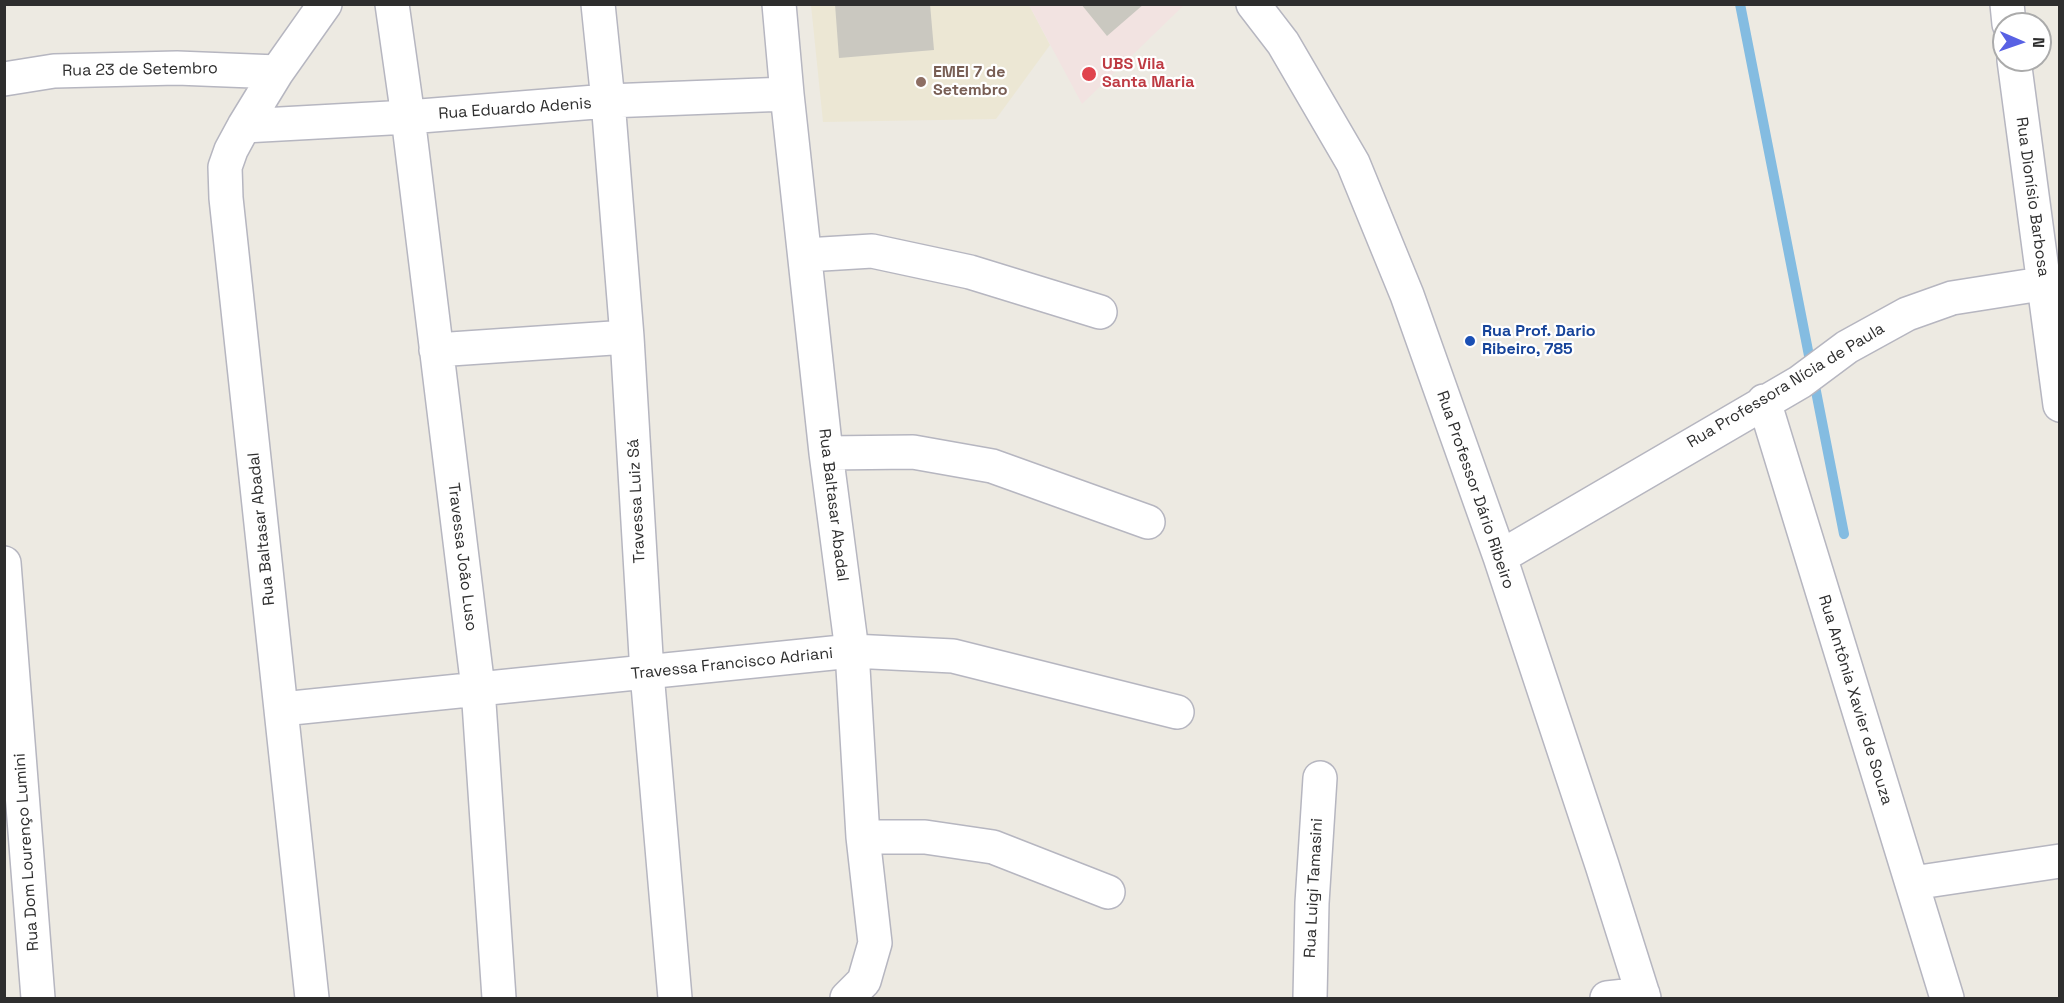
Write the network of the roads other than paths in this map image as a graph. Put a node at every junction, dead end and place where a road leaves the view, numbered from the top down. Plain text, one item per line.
1 (325, 4) edge
2 (392, 4) edge
3 (598, 4) edge
4 (779, 4) edge
5 (1253, 4) edge
6 (277, 72) junction
7 (2016, 72) edge
8 (4, 79) edge
9 (787, 94) junction
10 (609, 101) junction
11 (408, 117) junction
12 (244, 126) junction
13 (806, 255) junction
14 (2052, 282) edge
15 (1100, 312) dead end
16 (627, 337) junction
17 (436, 350) junction
18 (1764, 401) junction
19 (2060, 405) edge
20 (826, 453) junction
21 (1148, 522) dead end
22 (1500, 557) junction
23 (4, 563) edge
24 (852, 651) junction
25 (647, 673) junction
26 (478, 688) junction
27 (282, 710) junction
28 (1177, 712) dead end
29 (1320, 778) dead end
30 (863, 837) junction
31 (2060, 861) edge
32 (1913, 883) junction
33 (1108, 892) dead end
34 (1643, 996) edge
35 (38, 999) edge
36 (312, 999) edge
37 (499, 999) edge
38 (675, 999) edge
39 (847, 999) edge
40 (1310, 999) edge
41 (1607, 999) edge
42 (1947, 999) edge

1 - 6 street, Rua Baltasar Abadal
2 - 11 street, Travessa João Luso
3 - 10 street, Travessa Luiz Sá
4 - 9 street, Rua Baltasar Abadal
5 - 22 street, Rua Professor Dário Ribeiro
6 - 8 street, Rua 23 de Setembro
6 - 12 street, Rua Baltasar Abadal
7 - 14 street, Rua Dionísio Barbosa
9 - 10 street, Rua Eduardo Adenis
9 - 13 street, Rua Baltasar Abadal
10 - 11 street, Rua Eduardo Adenis
10 - 16 street, Travessa Luiz Sá
11 - 12 street, Rua Eduardo Adenis
11 - 17 street, Travessa João Luso
12 - 27 street, Rua Baltasar Abadal
13 - 15 street
13 - 20 street, Rua Baltasar Abadal
14 - 18 street, Rua Professora Nícia de Paula
14 - 19 street, Rua Dionísio Barbosa
16 - 17 street
16 - 25 street, Travessa Luiz Sá
17 - 26 street, Travessa João Luso
18 - 22 street, Rua Professora Nícia de Paula
18 - 32 street, Rua Antônia Xavier de Souza
20 - 21 street
20 - 24 street, Rua Baltasar Abadal
22 - 34 street, Rua Professor Dário Ribeiro
23 - 35 street, Rua Dom Lourenço Lumini
24 - 25 street, Travessa Francisco Adriani
24 - 28 street, Travessa Francisco Adriani
24 - 30 street, Rua Baltasar Abadal
25 - 26 street, Travessa Francisco Adriani
25 - 38 street, Travessa Luiz Sá
26 - 27 street, Travessa Francisco Adriani
26 - 37 street, Travessa João Luso
27 - 36 street, Rua Baltasar Abadal
29 - 40 street, Rua Luigi Tamasini
30 - 33 street
30 - 39 street, Rua Baltasar Abadal
31 - 32 street
32 - 42 street, Rua Antônia Xavier de Souza
34 - 41 street

